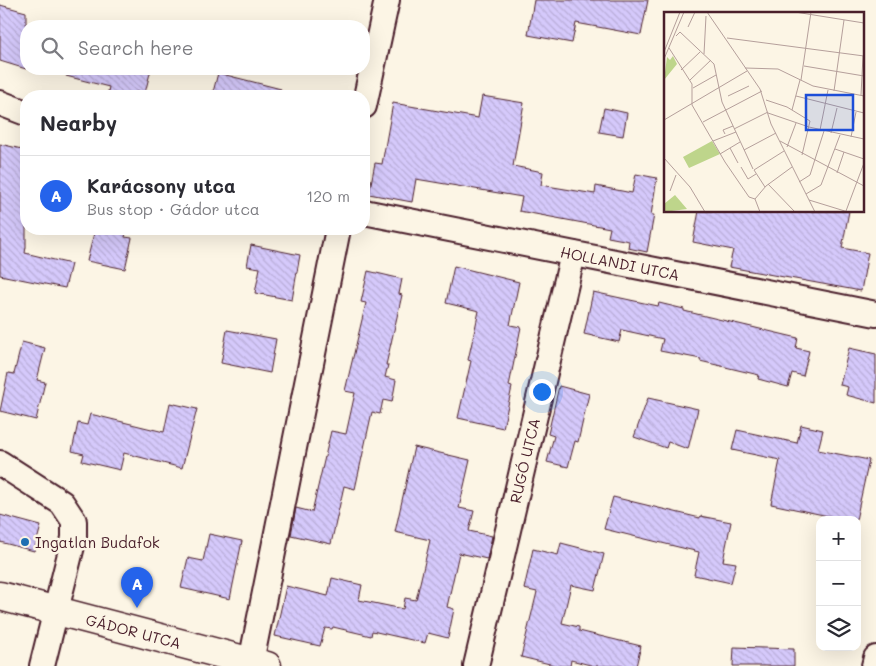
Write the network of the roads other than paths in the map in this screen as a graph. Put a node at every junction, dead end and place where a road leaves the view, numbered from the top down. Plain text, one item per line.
1 (387, 0) edge
2 (367, 90) edge
3 (0, 103) edge
4 (20, 111) edge
5 (370, 213) edge
6 (337, 235) edge
7 (574, 254) junction
8 (876, 314) edge
9 (0, 463) edge
10 (0, 596) edge
11 (55, 612) junction
12 (876, 658) edge
13 (259, 664) edge
14 (42, 666) edge
15 (476, 666) edge
16 (874, 666) edge

1 - 2 street
3 - 4 street
5 - 7 street, HOLLANDI UTCA
6 - 13 street
7 - 8 street, HOLLANDI UTCA
7 - 15 street, RUGÓ UTCA
9 - 11 street
10 - 11 street, GÁDOR UTCA
11 - 13 street, GÁDOR UTCA
11 - 14 street
12 - 16 street

